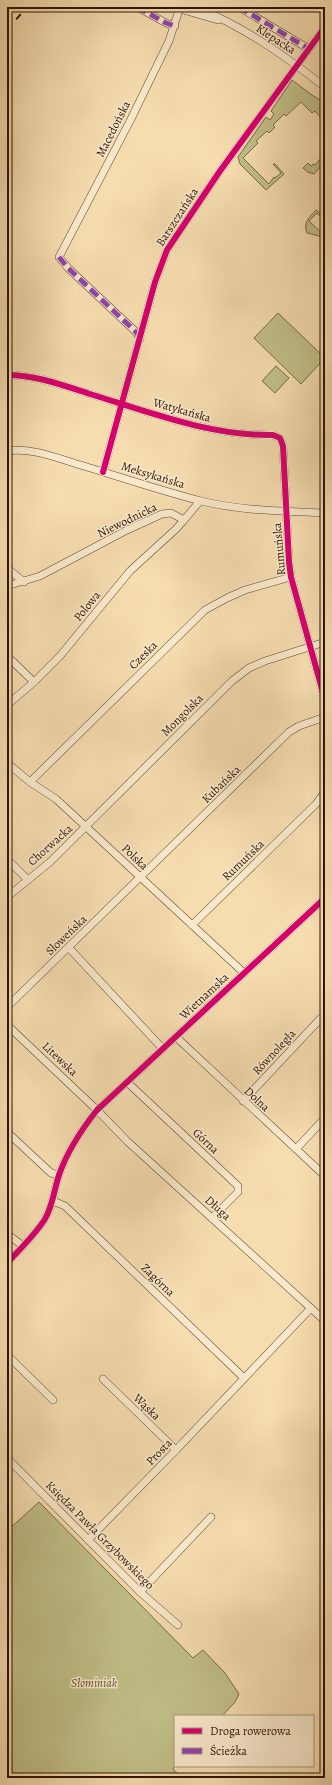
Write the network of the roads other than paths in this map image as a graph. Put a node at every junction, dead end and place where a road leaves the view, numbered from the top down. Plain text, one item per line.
1 (137, 7) edge
2 (195, 7) edge
3 (239, 7) edge
4 (178, 8) edge
5 (233, 25) junction
6 (175, 26) junction
7 (325, 27) edge
8 (309, 49) junction
9 (296, 65) junction
10 (325, 87) edge
11 (140, 339) junction
12 (7, 375) edge
13 (122, 404) junction
14 (7, 451) edge
15 (103, 472) junction
16 (200, 501) junction
17 (287, 512) junction
18 (325, 513) edge
19 (184, 520) junction
20 (7, 568) edge
21 (291, 577) junction
22 (24, 582) junction
23 (7, 586) edge
24 (325, 642) edge
25 (310, 647) junction
26 (7, 656) edge
27 (34, 682) junction
28 (325, 700) edge
29 (7, 705) edge
30 (325, 717) edge
31 (7, 763) edge
32 (30, 782) junction
33 (325, 792) edge
34 (86, 826) junction
35 (7, 859) edge
36 (140, 878) junction
37 (28, 880) junction
38 (7, 897) edge
39 (325, 898) edge
40 (192, 925) junction
41 (69, 948) junction
42 (244, 973) junction
43 (7, 1007) edge
44 (321, 1018) dead end
45 (7, 1026) edge
46 (176, 1037) junction
47 (163, 1049) junction
48 (127, 1082) junction
49 (244, 1101) junction
50 (98, 1110) junction
51 (325, 1118) edge
52 (7, 1132) edge
53 (296, 1149) junction
54 (59, 1175) junction
55 (325, 1176) edge
56 (53, 1201) junction
57 (212, 1218) junction
58 (7, 1234) edge
59 (23, 1246) junction
60 (7, 1263) edge
61 (311, 1308) junction
62 (325, 1321) edge
63 (7, 1354) edge
64 (244, 1378) junction
65 (103, 1379) dead end
66 (53, 1400) dead end
67 (176, 1450) junction
68 (7, 1458) edge
69 (211, 1517) dead end
70 (88, 1540) junction
71 (140, 1592) junction
72 (178, 1625) dead end

1 - 6 street
2 - 5 street, Klepacka
3 - 8 street
4 - 5 street, Klepacka
4 - 6 street, Macedońska
5 - 9 street, Klepacka
6 - 11 street, Macedońska
7 - 8 street, Barszczańska
8 - 9 street, Barszczańska
9 - 10 street, Klepacka
9 - 11 street, Barszczańska
11 - 13 street, Barszczańska
12 - 13 street, Watykańska
13 - 15 street, Barszczańska
13 - 17 street, Watykańska
14 - 15 street, Meksykańska
15 - 16 street, Meksykańska
16 - 17 street
16 - 19 street
17 - 18 street
17 - 21 street, Rumuńska
19 - 22 street, Niewodnicka
19 - 27 street, Polowa
20 - 22 street
21 - 25 street, Rumuńska
21 - 32 street, Czeska
22 - 23 street, Niewodnicka
24 - 25 street, Mongolska
25 - 28 street, Rumuńska
25 - 34 street, Mongolska
26 - 27 street
27 - 29 street, Polowa
30 - 36 street, Kubańska
31 - 32 street, Polska
32 - 34 street, Polska
33 - 40 street, Rumuńska
34 - 36 street, Polska
34 - 37 street, Chorwacka
35 - 37 street, Chorwacka
36 - 40 street, Polska
36 - 41 street, Słoweńska
37 - 38 street, Chorwacka
39 - 42 street, Wietnamska
40 - 42 street, Polska
41 - 43 street, Słoweńska
41 - 47 street
42 - 46 street, Wietnamska
44 - 49 street, Równoległa
45 - 50 street, Litewska
46 - 47 street, Wietnamska
46 - 49 street, Dolna
47 - 48 street, Wietnamska
48 - 50 street, Wietnamska
48 - 57 street, Górna
49 - 53 street, Dolna
50 - 54 street, Wietnamska
50 - 57 street, Długa
51 - 53 street
52 - 54 street
53 - 55 street, Dolna
54 - 56 street, Wietnamska
56 - 59 street, Wietnamska
56 - 64 street, Zagórna
57 - 61 street, Długa
58 - 59 street
59 - 60 street, Wietnamska
61 - 62 street, Długa
61 - 64 street, Prosta
63 - 66 street
64 - 67 street, Prosta
65 - 67 street, Wąska
67 - 70 street, Prosta
68 - 70 street, Księdza Pawła Grzybowskiego
69 - 71 street
70 - 71 street, Księdza Pawła Grzybowskiego
71 - 72 street, Księdza Pawła Grzybowskiego

